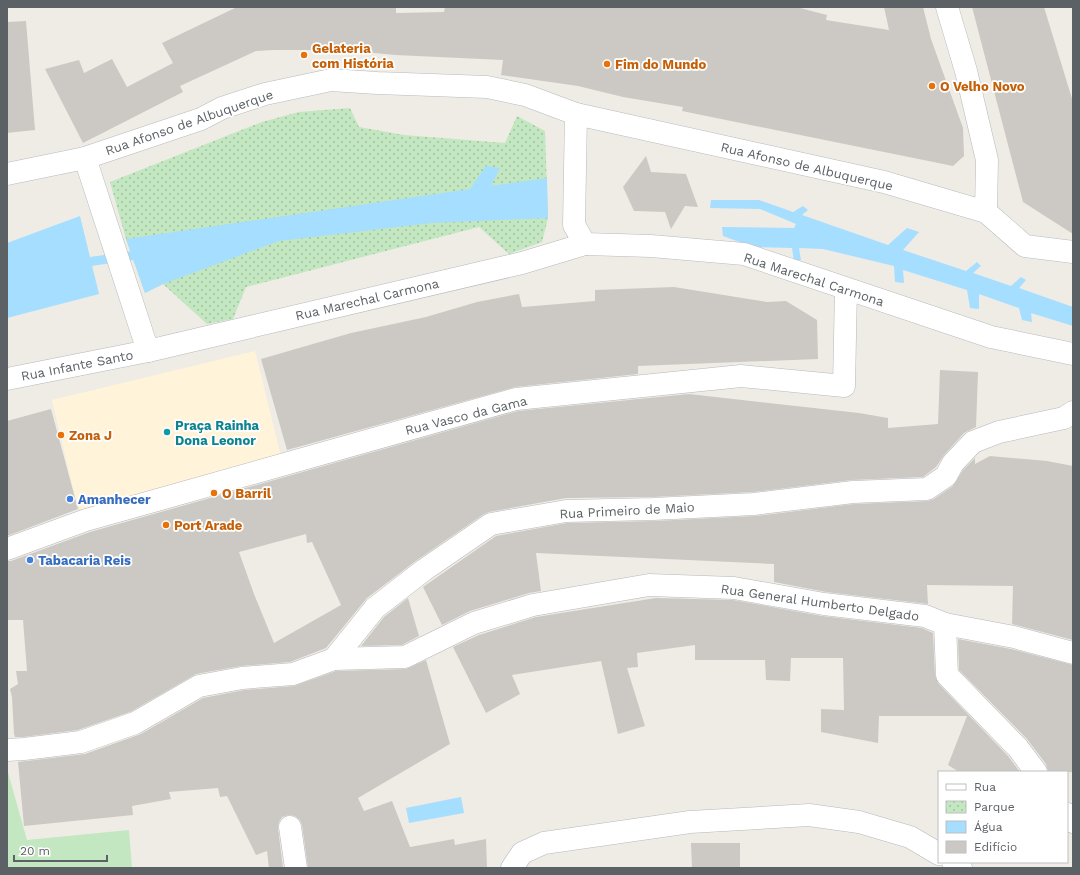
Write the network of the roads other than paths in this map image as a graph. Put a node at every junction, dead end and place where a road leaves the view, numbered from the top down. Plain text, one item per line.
1 (946, 7) edge
2 (576, 114) junction
3 (85, 158) junction
4 (7, 174) edge
5 (986, 212) junction
6 (585, 244) junction
7 (1073, 252) edge
8 (846, 289) junction
9 (148, 351) junction
10 (1073, 354) edge
11 (7, 379) edge
12 (1073, 412) edge
13 (7, 549) edge
14 (945, 624) junction
15 (1073, 653) edge
16 (334, 659) junction
17 (7, 750) edge
18 (1035, 771) edge
19 (290, 828) dead end
20 (938, 853) edge
21 (296, 868) edge
22 (512, 868) edge

1 - 5 street
2 - 3 street, Rua Afonso de Albuquerque
2 - 5 street, Rua Afonso de Albuquerque
2 - 6 street
3 - 4 street, Rua Afonso de Albuquerque
3 - 9 street
5 - 7 street, Rua Afonso de Albuquerque
6 - 8 street, Rua Marechal Carmona
6 - 9 street, Rua Marechal Carmona
8 - 10 street, Rua Marechal Carmona
8 - 13 street, Rua Vasco da Gama
9 - 11 street, Rua Infante Santo
12 - 16 street, Rua Primeiro de Maio
14 - 15 street, Rua General Humberto Delgado
14 - 16 street, Rua General Humberto Delgado
14 - 18 street
16 - 17 street
19 - 21 street
20 - 22 street

